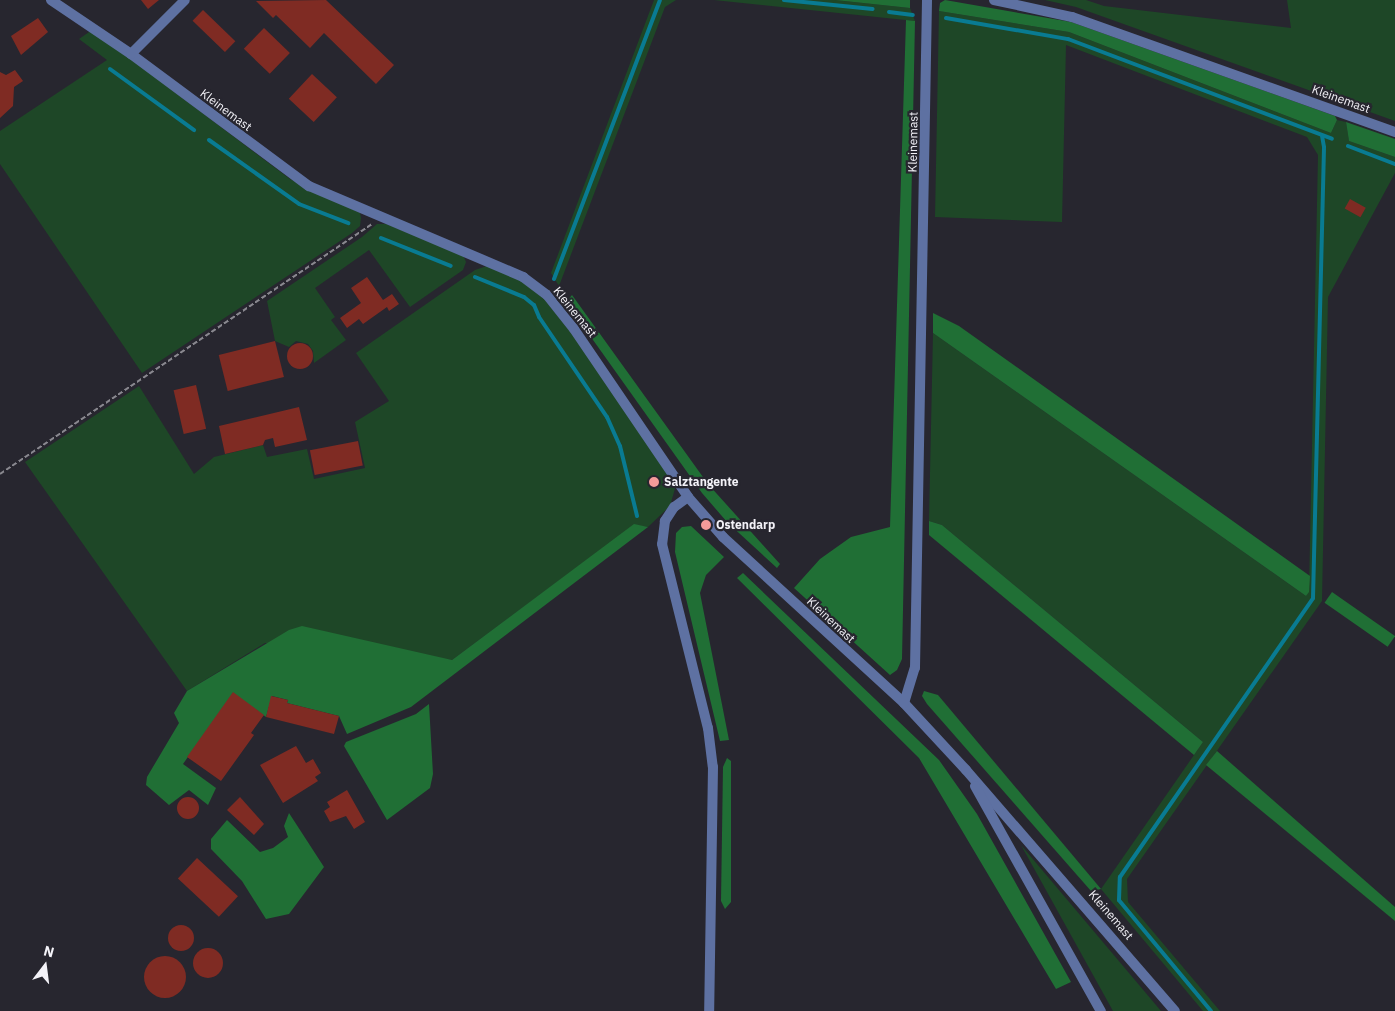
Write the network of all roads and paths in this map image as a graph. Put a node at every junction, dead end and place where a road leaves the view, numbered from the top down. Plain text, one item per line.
1 (51, 0) edge
2 (185, 0) edge
3 (927, 0) edge
4 (994, 0) edge
5 (131, 54) junction
6 (1395, 132) edge
7 (380, 219) junction
8 (0, 474) edge
9 (688, 497) junction
10 (904, 703) junction
11 (966, 770) junction
12 (709, 1011) edge
13 (1101, 1011) edge
14 (1175, 1011) edge

1 - 5 street, Kleinemast
2 - 5 street
3 - 10 street, Kleinemast
4 - 6 street, Kleinemast
5 - 7 street, Kleinemast
7 - 8 path
7 - 9 street, Kleinemast
9 - 10 street, Kleinemast
9 - 12 street
10 - 11 street, Kleinemast
11 - 13 street, Kleinemast
11 - 14 street, Kleinemast

